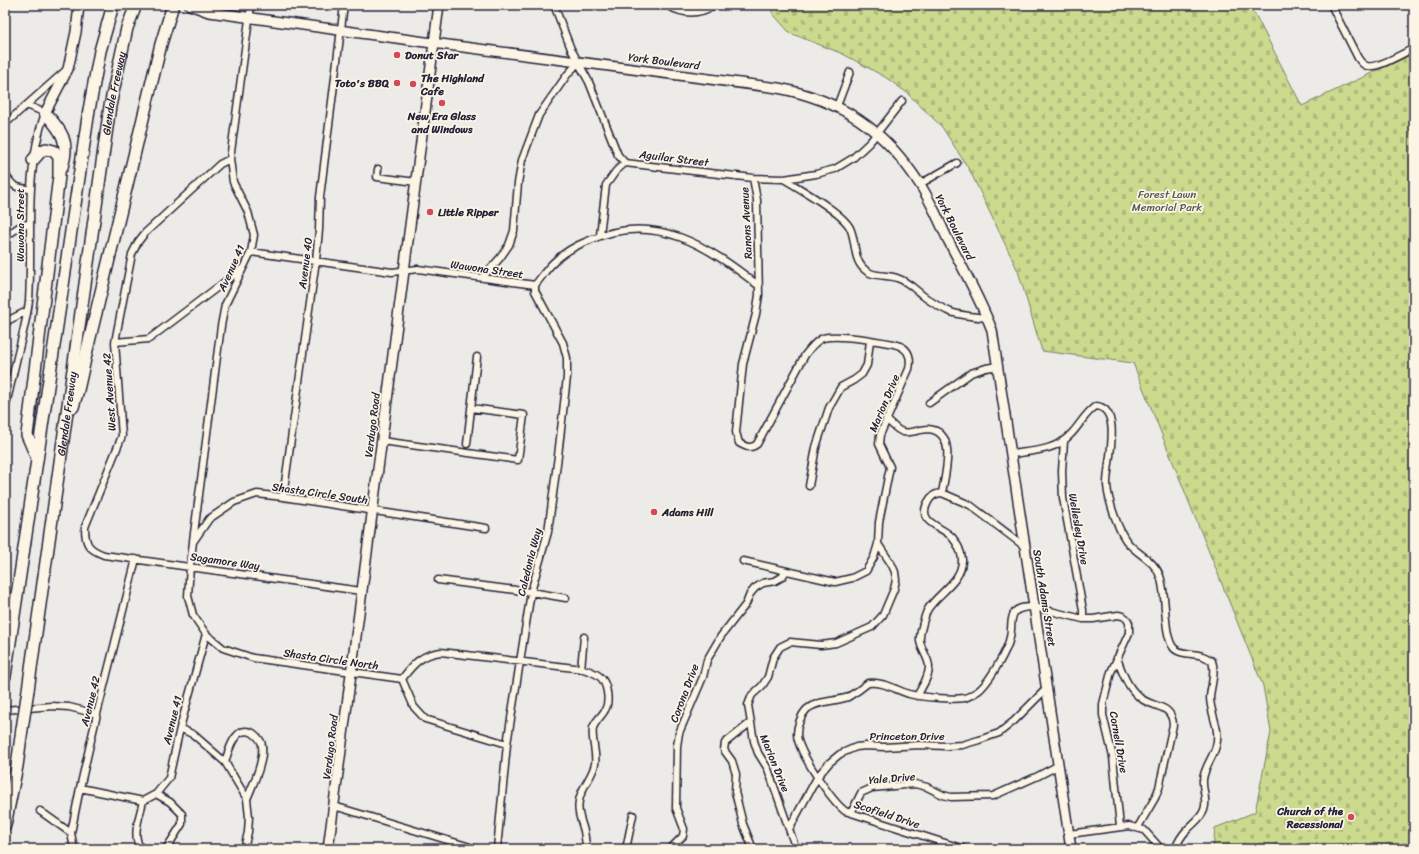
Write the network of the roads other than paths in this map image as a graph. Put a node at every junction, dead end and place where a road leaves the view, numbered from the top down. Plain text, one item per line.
1 (80, 5) edge
2 (113, 5) edge
3 (136, 5) edge
4 (173, 5) edge
5 (190, 5) edge
6 (251, 5) edge
7 (344, 5) edge
8 (439, 5) edge
9 (554, 5) edge
10 (666, 5) edge
11 (716, 5) edge
12 (1331, 5) edge
13 (249, 18) junction
14 (340, 31) junction
15 (434, 44) junction
16 (1414, 48) edge
17 (579, 62) junction
18 (68, 68) junction
19 (850, 72) dead end
20 (902, 101) dead end
21 (27, 105) junction
22 (837, 106) junction
23 (45, 113) junction
24 (5, 124) edge
25 (877, 133) junction
26 (230, 159) junction
27 (33, 160) junction
28 (626, 163) junction
29 (957, 163) dead end
30 (378, 169) dead end
31 (5, 174) edge
32 (59, 176) junction
33 (753, 178) junction
34 (784, 179) junction
35 (416, 182) junction
36 (920, 184) junction
37 (30, 188) junction
38 (30, 223) junction
39 (600, 235) junction
40 (5, 237) edge
41 (252, 252) junction
42 (316, 260) junction
43 (244, 267) junction
44 (403, 270) junction
45 (482, 278) junction
46 (535, 285) junction
47 (759, 286) junction
48 (27, 311) junction
49 (987, 318) junction
50 (5, 324) edge
51 (870, 340) junction
52 (116, 342) junction
53 (995, 350) joint
54 (477, 357) dead end
55 (998, 366) junction
56 (929, 403) dead end
57 (471, 408) junction
58 (5, 409) edge
59 (886, 419) junction
60 (64, 430) junction
61 (382, 441) junction
62 (1064, 441) junction
63 (740, 443) joint
64 (467, 444) dead end
65 (1011, 454) junction
66 (37, 459) junction
67 (809, 486) dead end
68 (942, 493) junction
69 (283, 497) junction
70 (372, 510) junction
71 (486, 528) dead end
72 (193, 542) junction
73 (878, 544) junction
74 (88, 546) joint
75 (1024, 546) junction
76 (136, 559) junction
77 (743, 561) dead end
78 (190, 566) junction
79 (786, 571) junction
80 (438, 580) dead end
81 (361, 591) junction
82 (531, 592) junction
83 (566, 598) dead end
84 (1034, 607) junction
85 (1083, 619) junction
86 (206, 634) junction
87 (584, 637) dead end
88 (1117, 658) junction
89 (519, 662) junction
90 (581, 669) junction
91 (351, 671) junction
92 (5, 676) edge
93 (402, 679) junction
94 (1046, 688) junction
95 (918, 696) junction
96 (5, 710) edge
97 (97, 714) junction
98 (750, 723) junction
99 (180, 728) junction
100 (507, 744) junction
101 (225, 762) junction
102 (1059, 765) junction
103 (818, 776) junction
104 (80, 788) junction
105 (156, 794) junction
106 (246, 799) junction
107 (143, 801) junction
108 (334, 806) junction
109 (40, 811) dead end
110 (851, 813) junction
111 (633, 815) dead end
112 (5, 824) edge
113 (1120, 827) junction
114 (1138, 827) junction
115 (789, 829) junction
116 (71, 833) junction
117 (1069, 834) junction
118 (74, 849) edge
119 (141, 849) edge
120 (166, 849) edge
121 (244, 849) edge
122 (328, 849) edge
123 (477, 849) edge
124 (497, 849) edge
125 (586, 849) edge
126 (626, 849) edge
127 (670, 849) edge
128 (754, 849) edge
129 (796, 849) edge
130 (964, 849) edge
131 (1071, 849) edge
132 (1161, 849) edge
133 (1176, 849) edge

1 - 18 street
2 - 66 highway, Glendale Freeway
3 - 60 highway, Glendale Freeway
4 - 60 highway
5 - 13 street, York Boulevard
6 - 13 street, Avenue 41
7 - 14 street, Avenue 40
8 - 15 street, Verdugo Road
9 - 17 street
10 - 11 street
12 - 16 street
13 - 14 street, York Boulevard
13 - 26 street, Avenue 41
14 - 15 street, York Boulevard
14 - 42 street, Avenue 40
15 - 17 street, York Boulevard
15 - 35 street, Verdugo Road
17 - 22 street, York Boulevard
17 - 28 street
17 - 45 street
18 - 21 street
18 - 23 street
19 - 22 street
20 - 25 street, Ranons Avenue
21 - 23 street
21 - 24 street
22 - 25 street, York Boulevard
23 - 27 street, Wawona Street
23 - 32 highway
25 - 34 street, Ranons Avenue
25 - 36 street, York Boulevard
26 - 41 street, Avenue 41
26 - 52 street, West Avenue 42
27 - 32 highway
27 - 37 street, Wawona Street
28 - 33 street, Aguilar Street
28 - 39 street, Aguilar Street
29 - 36 street
30 - 35 street
31 - 37 street
32 - 66 highway
33 - 34 street, Ranons Avenue
33 - 47 street, Ranons Avenue
34 - 49 street
35 - 44 street, Verdugo Road
36 - 49 street, York Boulevard
37 - 38 street, Wawona Street
38 - 40 street
38 - 48 street, Wawona Street
39 - 46 street, Wawona Street
39 - 47 street, Wawona Street
41 - 42 street, Wawona Street
41 - 43 street, Avenue 41
42 - 44 street, Wawona Street
42 - 69 street, Avenue 40
43 - 52 street
43 - 72 street, Avenue 41
44 - 45 street, Wawona Street
44 - 61 street, Verdugo Road
45 - 46 street, Wawona Street
46 - 82 street, Caledonia Way
47 - 63 street, Ranons Avenue
48 - 50 street
48 - 58 street, Wawona Street
49 - 53 street, York Boulevard
51 - 59 street, Marion Drive
51 - 63 street, Marion Drive
51 - 67 street
52 - 74 street, West Avenue 42
53 - 55 street, South Adams Street
54 - 57 street
55 - 56 street
55 - 65 street, South Adams Street
57 - 61 street
57 - 64 street
59 - 68 street
59 - 73 street, Marion Drive
60 - 112 highway, Glendale Freeway, bridge
61 - 70 street, Verdugo Road
62 - 65 street
62 - 85 street, Wellesley Drive
62 - 133 street
65 - 75 street, South Adams Street
66 - 92 highway, Glendale Freeway
68 - 75 street
68 - 95 street
69 - 70 street, Shasta Circle South
69 - 72 street, Shasta Circle South
70 - 71 street, Shasta Circle South
70 - 81 street, Verdugo Road
72 - 78 street, Shasta Circle South
73 - 79 street
73 - 98 street, Marion Drive
74 - 76 street, Sagamore Way
75 - 84 street, South Adams Street
76 - 78 street, Sagamore Way
76 - 97 street, Avenue 42
77 - 79 street
78 - 81 street, Sagamore Way
78 - 86 street, Shasta Circle North
79 - 127 street, Corona Drive
80 - 82 street
81 - 91 street, Verdugo Road
82 - 83 street
82 - 89 street, Caledonia Way
84 - 85 street
84 - 94 street, South Adams Street
84 - 95 street
85 - 88 street, Cornell Drive
86 - 91 street, Shasta Circle North
86 - 99 street, Avenue 41
87 - 90 street
88 - 113 street, Cornell Drive
88 - 114 street
89 - 90 street
89 - 93 street
89 - 100 street, Caledonia Way
90 - 125 street
91 - 93 street, Shasta Circle North
91 - 108 street, Verdugo Road
93 - 100 street
94 - 102 street, South Adams Street
94 - 103 street, Princeton Drive
95 - 103 street, Scofield Drive
96 - 97 street
97 - 104 street, Avenue 42
98 - 115 street, Marion Drive
98 - 128 street
99 - 101 street
99 - 105 street, Avenue 41
100 - 124 street, Caledonia Way
101 - 106 street
101 - 106 street
102 - 110 street, Yale Drive
102 - 117 street, South Adams Street
103 - 110 street, Scofield Drive
103 - 115 street, Princeton Drive
104 - 107 street
104 - 116 street, Avenue 42
105 - 107 street, Avenue 41
105 - 120 street
106 - 121 street
107 - 119 street
108 - 122 street, Verdugo Road
108 - 123 street
109 - 116 street
110 - 130 street, Scofield Drive
111 - 126 street
113 - 114 street
113 - 117 street
114 - 132 street
115 - 129 street, Marion Drive
116 - 118 street, Avenue 42
117 - 131 street, South Adams Street

